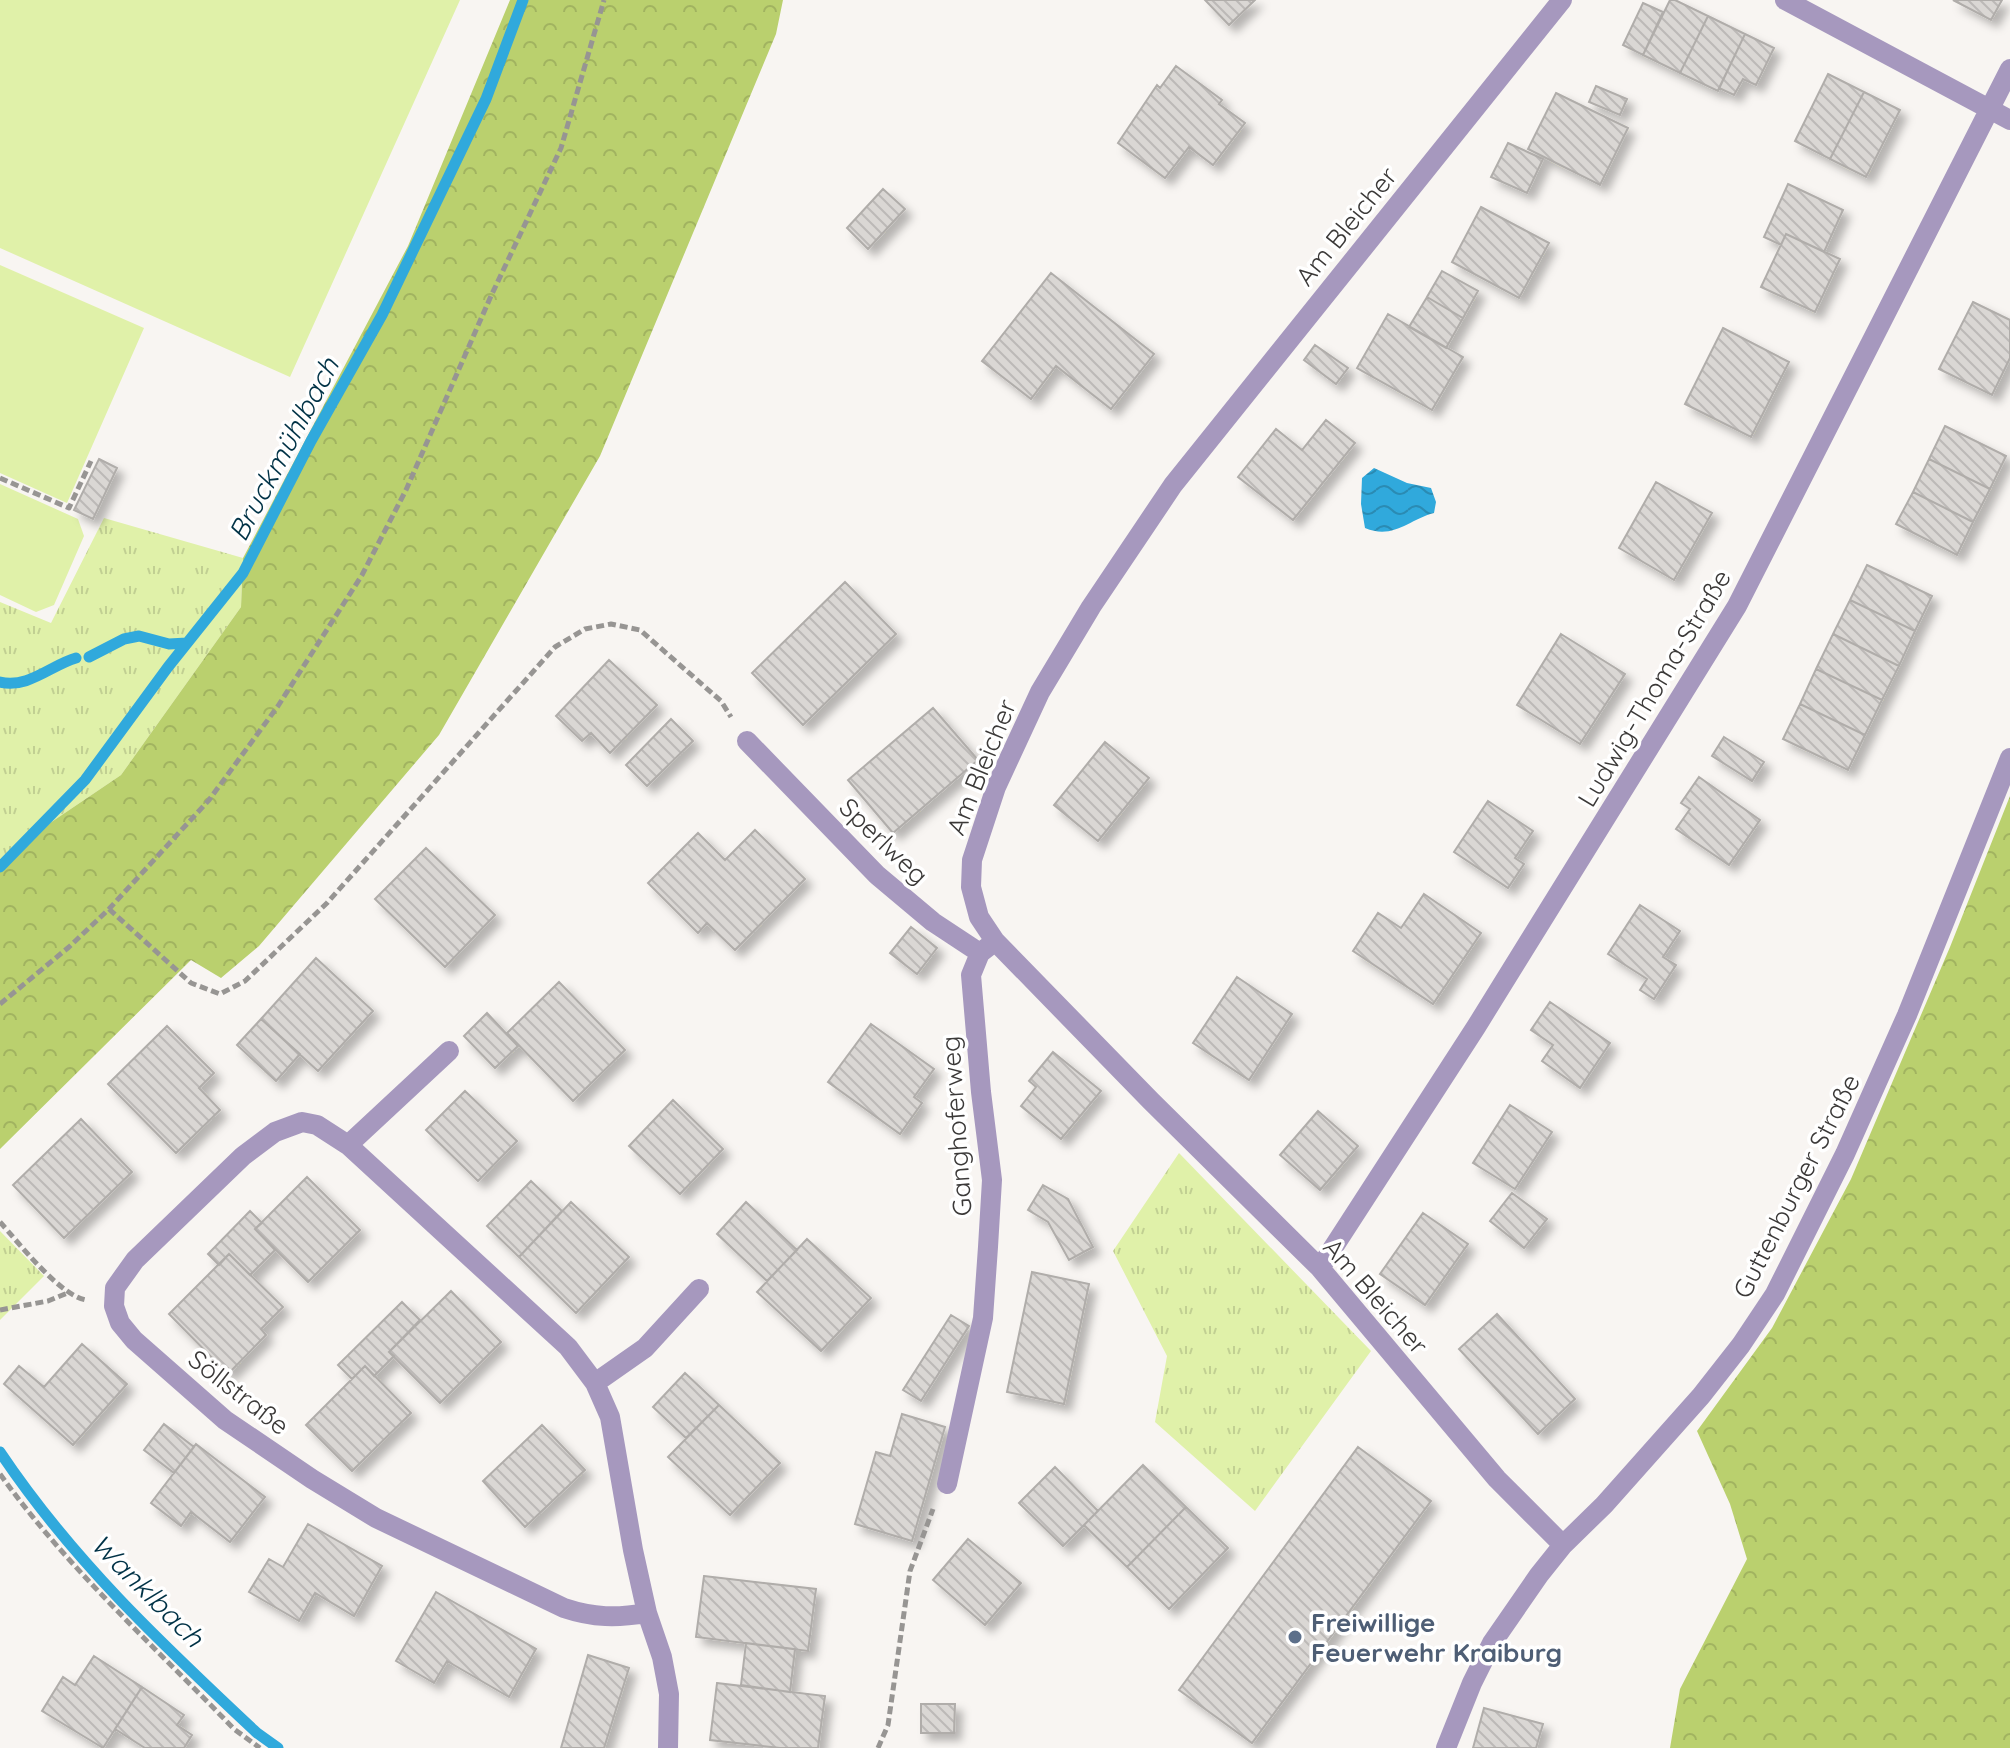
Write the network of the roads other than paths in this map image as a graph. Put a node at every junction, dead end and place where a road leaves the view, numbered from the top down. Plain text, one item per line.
1 (1562, 0) edge
2 (1785, 0) edge
3 (2010, 69) edge
4 (1989, 109) junction
5 (2010, 120) edge
6 (747, 741) road end
7 (2010, 758) edge
8 (987, 947) junction
9 (449, 1051) dead end
10 (348, 1145) junction
11 (1320, 1268) junction
12 (699, 1289) dead end
13 (595, 1383) junction
14 (947, 1484) road end
15 (1563, 1545) junction
16 (647, 1613) junction
17 (668, 1748) edge
18 (1446, 1748) edge

1 - 8 street, Am Bleicher
2 - 4 street
3 - 4 street, Ludwig-Thoma-Straße
4 - 5 street
4 - 11 street, Ludwig-Thoma-Straße
6 - 8 street, Sperlweg
7 - 15 street, Guttenburger Straße
8 - 11 street, Am Bleicher
8 - 14 street, Ganghoferweg
9 - 10 street
10 - 13 street
10 - 16 street, Söllstraße
11 - 15 street, Am Bleicher
12 - 13 street
13 - 16 street
15 - 18 street, Guttenburger Straße
16 - 17 street

